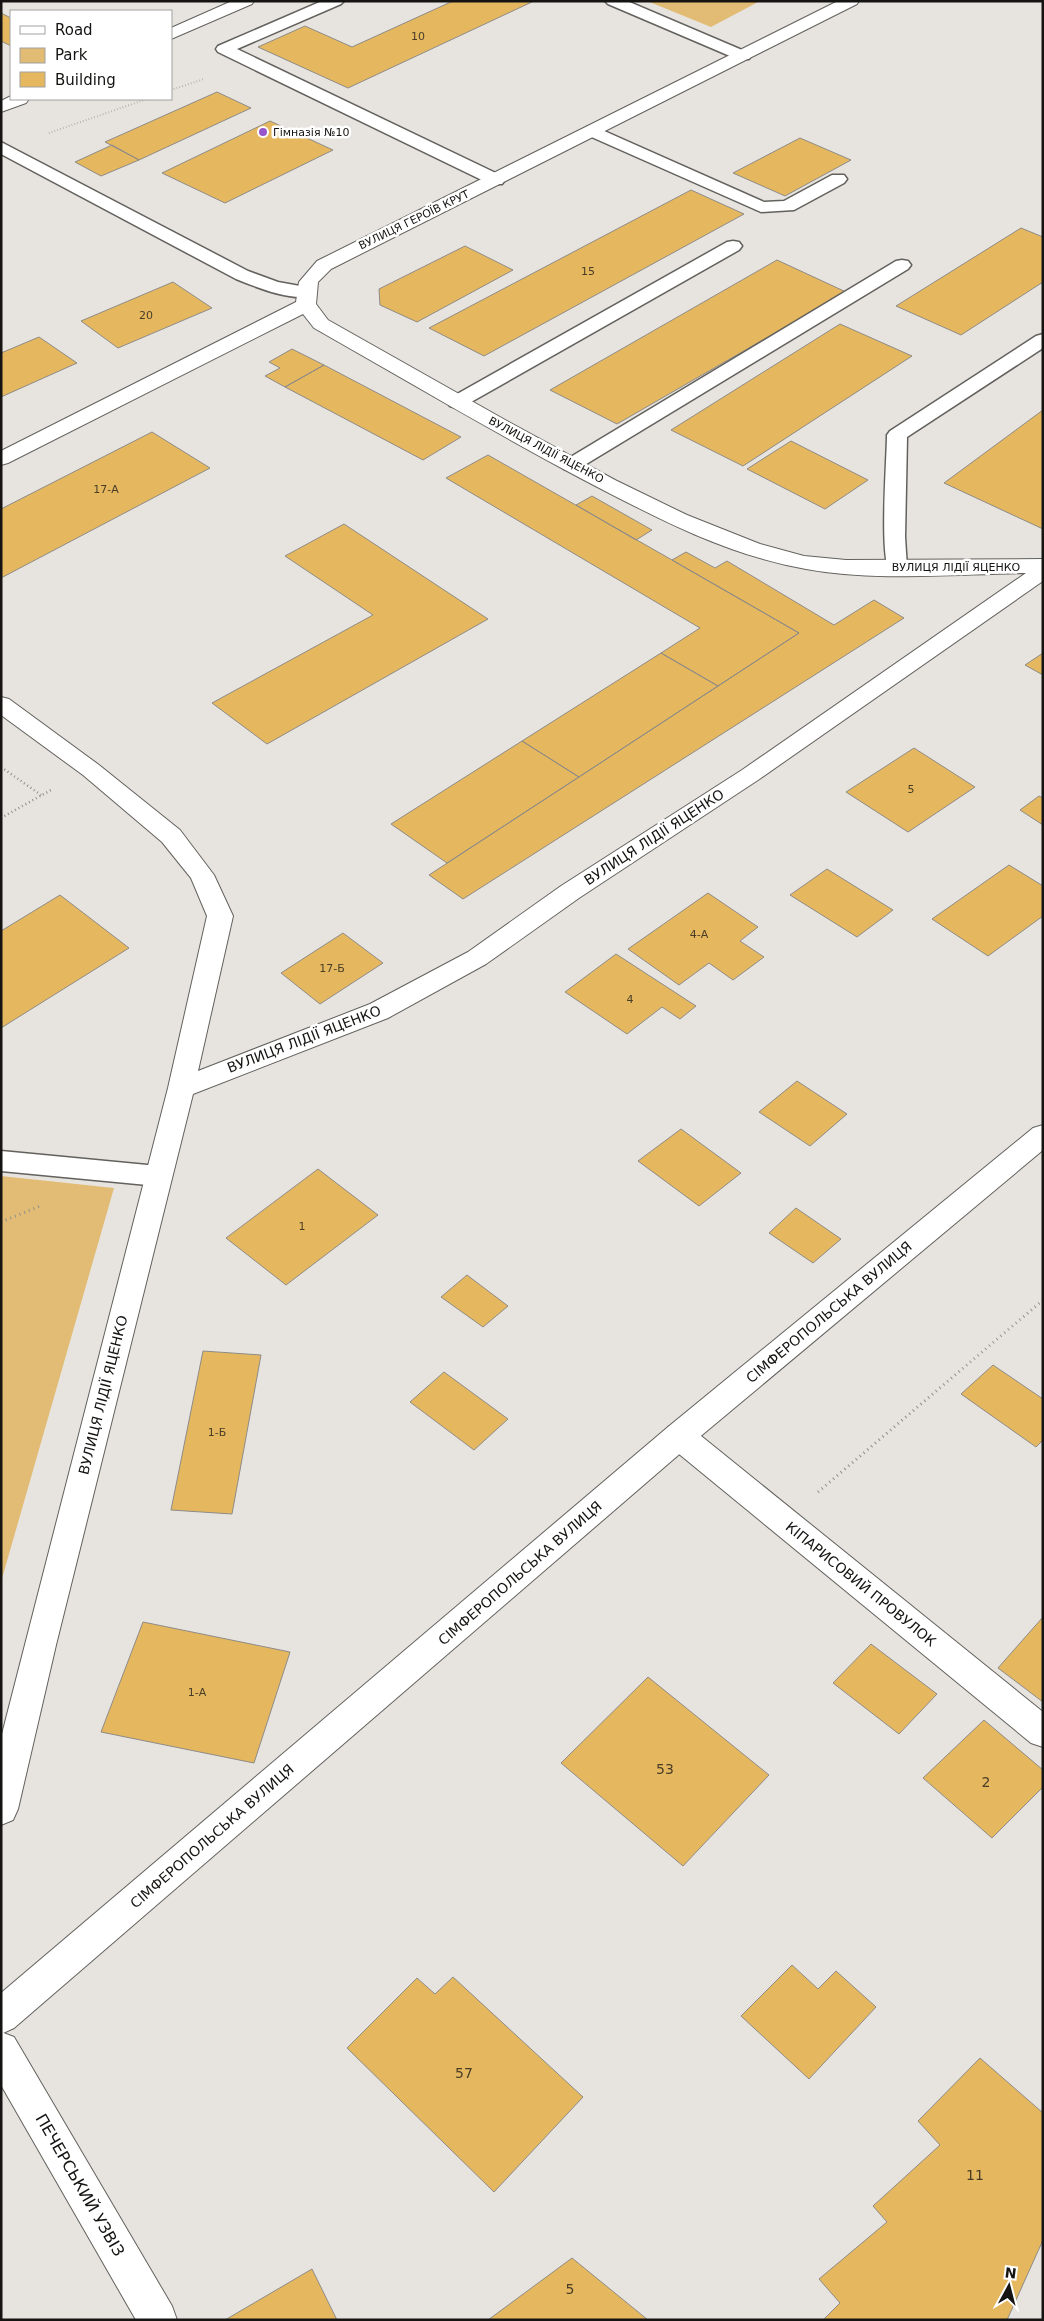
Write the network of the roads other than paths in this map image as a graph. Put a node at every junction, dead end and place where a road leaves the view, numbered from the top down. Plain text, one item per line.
1 (246, 1) edge
2 (336, 1) edge
3 (613, 1) edge
4 (851, 1) edge
5 (172, 34) edge
6 (743, 56) junction
7 (18, 100) edge
8 (1, 107) edge
9 (593, 131) junction
10 (4, 149) edge
11 (838, 179) dead end
12 (496, 180) junction
13 (733, 246) dead end
14 (902, 265) dead end
15 (306, 298) junction
16 (1043, 340) edge
17 (457, 402) junction
18 (1, 459) edge
19 (571, 465) junction
20 (1043, 566) edge
21 (897, 568) junction
22 (1043, 571) edge
23 (1, 704) edge
24 (181, 1088) junction
25 (1043, 1135) edge
26 (1, 1161) edge
27 (158, 1176) junction
28 (679, 1436) junction
29 (1043, 1732) edge
30 (1, 1809) edge
31 (1, 2016) edge
32 (1, 2050) edge
33 (158, 2320) edge

1 - 5 street
2 - 12 lane
3 - 6 lane
4 - 6 street, ВУЛИЦЯ ГЕРОЇВ КРУТ
6 - 9 street, ВУЛИЦЯ ГЕРОЇВ КРУТ
7 - 8 street
9 - 11 lane
9 - 12 street, ВУЛИЦЯ ГЕРОЇВ КРУТ
10 - 15 lane
12 - 15 street, ВУЛИЦЯ ГЕРОЇВ КРУТ
13 - 17 lane
14 - 19 lane
15 - 17 street, ВУЛИЦЯ ЛІДІЇ ЯЦЕНКО
15 - 18 street
16 - 21 lane
17 - 19 street, ВУЛИЦЯ ЛІДІЇ ЯЦЕНКО
19 - 21 street, ВУЛИЦЯ ЛІДІЇ ЯЦЕНКО
20 - 21 street, ВУЛИЦЯ ЛІДІЇ ЯЦЕНКО
22 - 24 street, ВУЛИЦЯ ЛІДІЇ ЯЦЕНКО
23 - 24 street
24 - 27 street, ВУЛИЦЯ ЛІДІЇ ЯЦЕНКО
25 - 28 street, СІМФЕРОПОЛЬСЬКА ВУЛИЦЯ
26 - 27 lane
27 - 30 street, ВУЛИЦЯ ЛІДІЇ ЯЦЕНКО
28 - 29 street, КІПАРИСОВИЙ ПРОВУЛОК
28 - 31 street, СІМФЕРОПОЛЬСЬКА ВУЛИЦЯ
32 - 33 street, ПЕЧЕРСЬКИЙ УЗВІЗ

